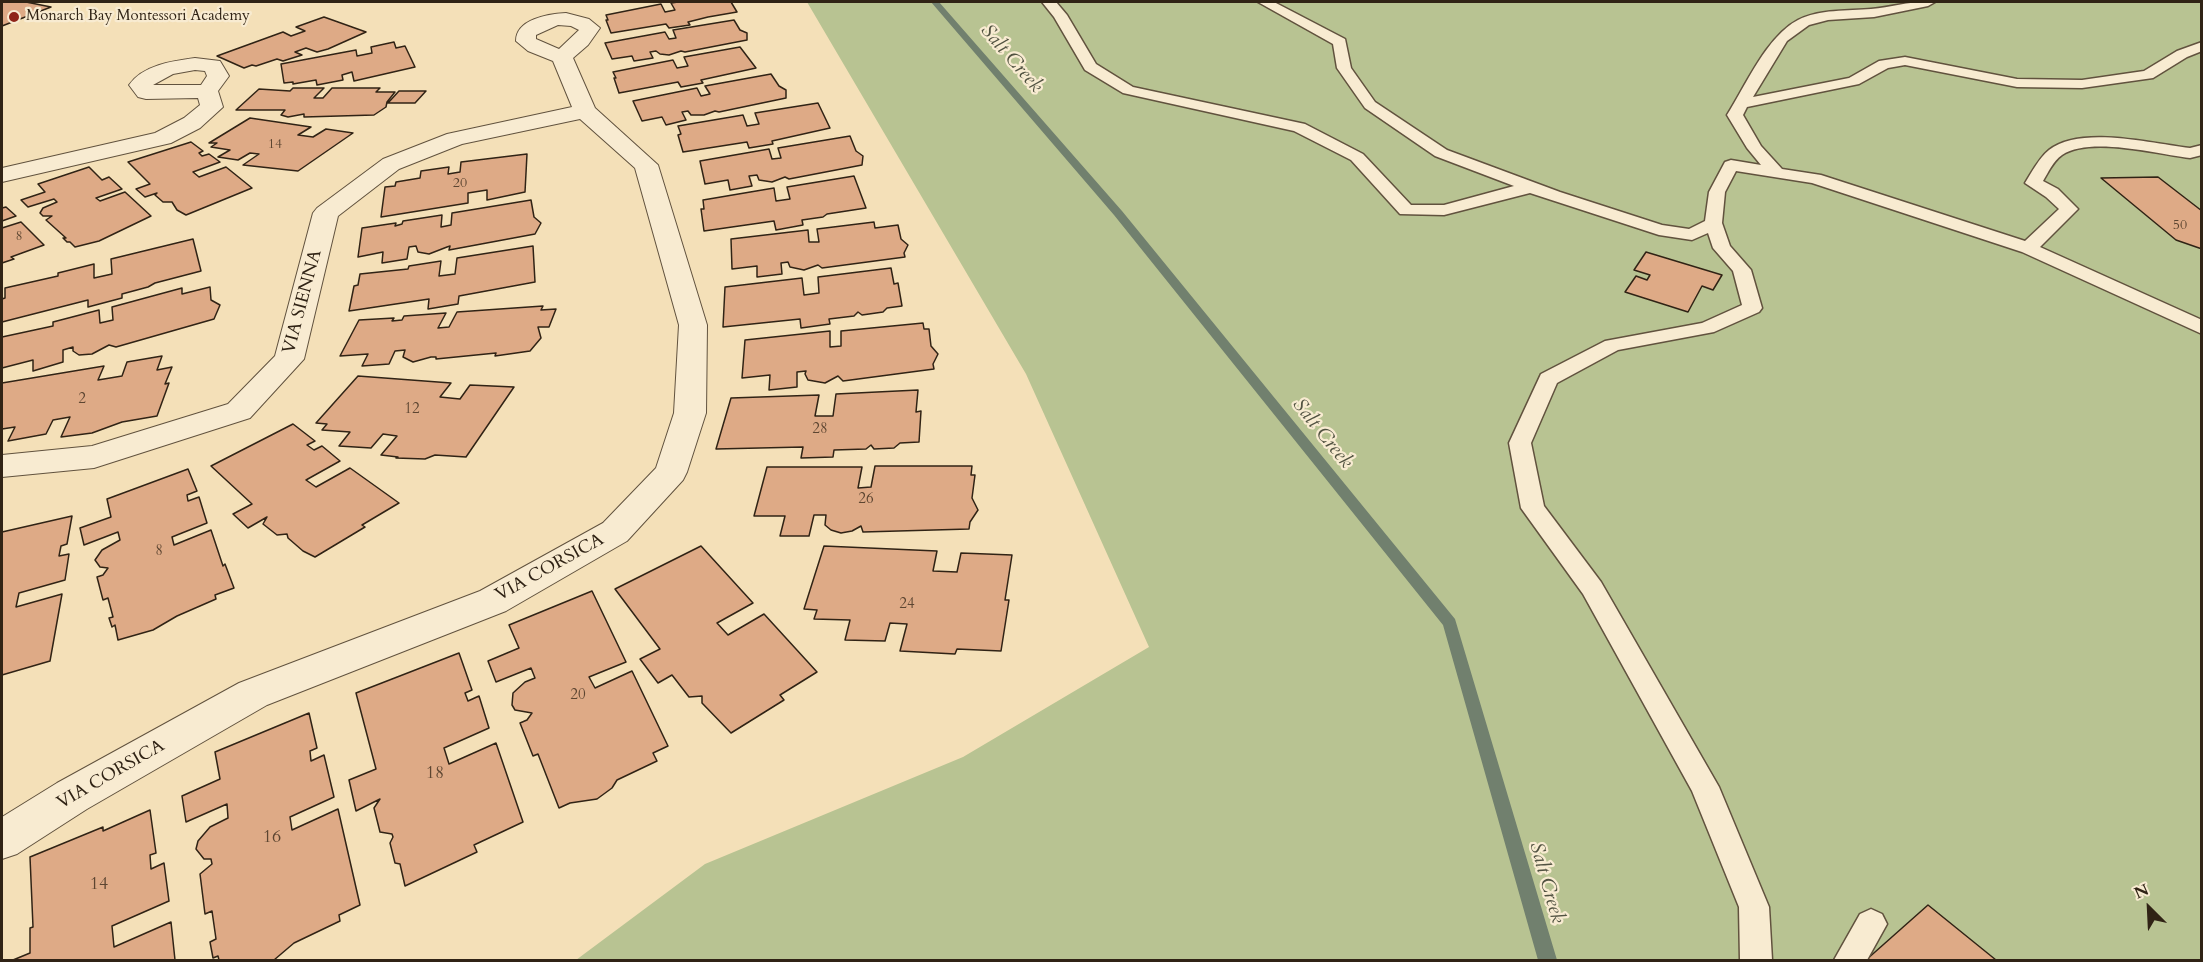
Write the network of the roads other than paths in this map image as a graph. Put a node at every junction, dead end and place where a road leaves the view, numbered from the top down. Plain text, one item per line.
1 (1049, 2) edge
2 (1265, 2) edge
3 (1928, 2) edge
4 (2202, 46) edge
5 (562, 57) dead end
6 (207, 91) dead end
7 (1742, 104) junction
8 (585, 111) junction
9 (2202, 150) edge
10 (1776, 172) junction
11 (2, 175) edge
12 (1531, 187) junction
13 (1713, 223) junction
14 (2028, 248) junction
15 (2202, 328) edge
16 (2, 466) edge
17 (2, 840) edge
18 (1871, 924) dead end
19 (1756, 960) edge
20 (1850, 960) edge

1 - 12 lane
2 - 12 lane
3 - 7 lane
4 - 7 lane
5 - 8 street, VIA CORSICA
6 - 11 street
7 - 10 lane
8 - 16 street, VIA SIENNA
8 - 17 street, VIA CORSICA
9 - 14 lane
10 - 13 lane
10 - 14 lane
12 - 13 lane
13 - 19 lane
14 - 15 lane
18 - 20 lane

